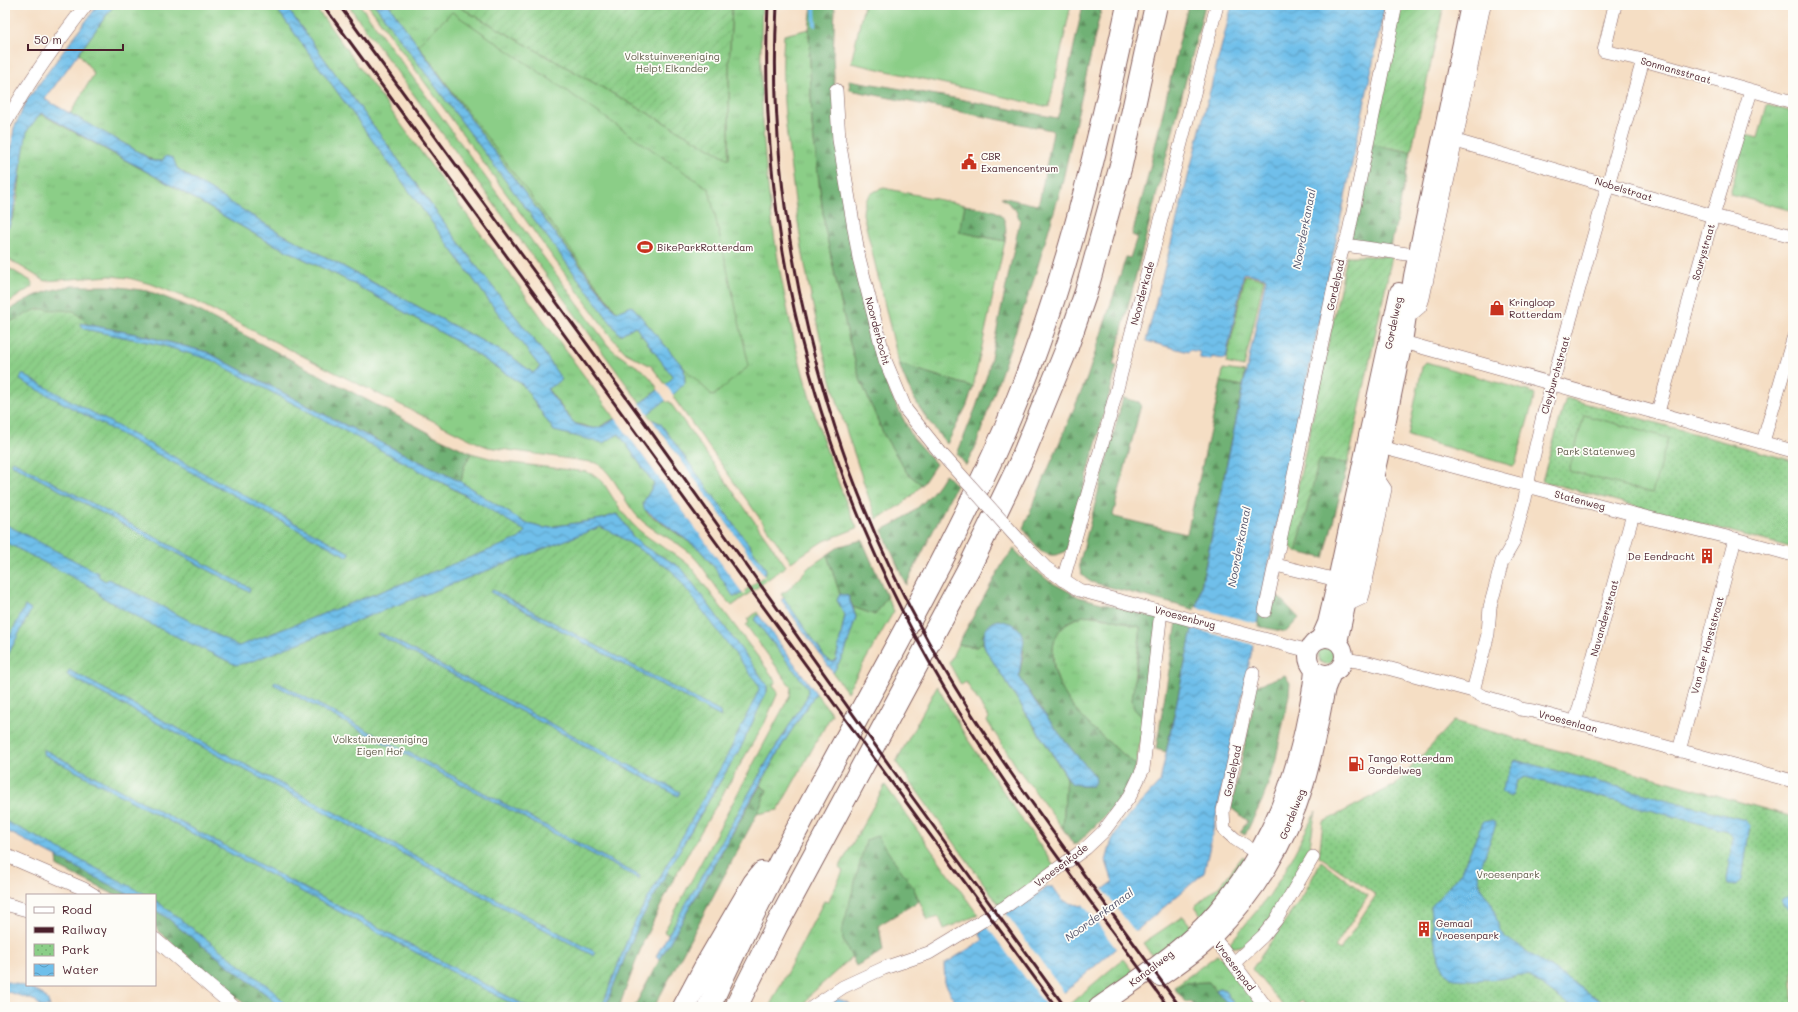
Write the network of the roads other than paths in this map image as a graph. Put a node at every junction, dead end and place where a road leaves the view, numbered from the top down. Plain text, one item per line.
1 (86, 5) edge
2 (1128, 5) edge
3 (1156, 5) edge
4 (1218, 5) edge
5 (1396, 5) edge
6 (1460, 5) edge
7 (1470, 5) edge
8 (1484, 5) edge
9 (1615, 5) edge
10 (1643, 60) junction
11 (836, 90) dead end
12 (1751, 92) junction
13 (1793, 102) edge
14 (5, 124) edge
15 (1456, 141) junction
16 (1609, 184) junction
17 (1713, 216) junction
18 (1793, 236) edge
19 (1344, 245) junction
20 (1407, 254) junction
21 (1407, 318) junction
22 (1793, 339) edge
23 (1396, 340) junction
24 (1554, 383) junction
25 (1658, 412) junction
26 (1763, 442) junction
27 (1374, 445) junction
28 (1793, 451) edge
29 (1527, 485) junction
30 (1633, 514) junction
31 (1735, 539) junction
32 (1793, 555) edge
33 (1276, 565) junction
34 (1063, 580) junction
35 (1337, 580) junction
36 (1161, 611) junction
37 (1265, 612) dead end
38 (1338, 642) junction
39 (1315, 645) junction
40 (1344, 659) junction
41 (1314, 670) junction
42 (1253, 673) dead end
43 (1332, 673) junction
44 (1474, 691) junction
45 (1575, 722) junction
46 (1679, 751) junction
47 (1793, 779) edge
48 (790, 840) junction
49 (1258, 854) junction
50 (5, 855) edge
51 (1313, 857) dead end
52 (93, 894) edge
53 (5, 904) edge
54 (26, 910) edge
55 (1208, 931) junction
56 (156, 940) edge
57 (1234, 963) junction
58 (234, 1007) edge
59 (684, 1007) edge
60 (709, 1007) edge
61 (736, 1007) edge
62 (813, 1007) edge
63 (1098, 1007) edge
64 (1117, 1007) edge
65 (1266, 1007) edge

1 - 14 street
2 - 48 highway
3 - 61 highway
4 - 34 street, Noorderkade
5 - 19 street, Gordelpad
6 - 20 main road, Gordelweg
7 - 21 main road, Gordelweg
8 - 15 street, Gordelweg
9 - 10 street, Sonmansstraat
10 - 12 street, Sonmansstraat
10 - 16 street, Cleyburchstraat
11 - 34 street, Noorderbocht, bridge
12 - 13 street, Sonmansstraat
12 - 17 street, Sourystraat
15 - 16 street, Nobelstraat
15 - 21 street, Gordelweg
16 - 17 street, Nobelstraat
16 - 24 street, Cleyburchstraat
17 - 18 street, Nobelstraat
17 - 25 street, Sourystraat
19 - 20 street
19 - 33 street, Gordelpad
20 - 23 main road, Gordelweg
21 - 23 main road, Gordelweg
22 - 26 street
23 - 24 street
23 - 27 main road, Gordelweg
24 - 25 street
24 - 29 street, Cleyburchstraat
25 - 26 street
26 - 28 street
27 - 29 street, Statenweg
27 - 35 main road, Gordelweg
27 - 38 main road, Gordelweg
29 - 30 street, Statenweg
29 - 44 street, Cleyburchstraat
30 - 31 street, Statenweg
30 - 45 street, Navanderstraat
31 - 32 street, Statenweg
31 - 46 street, Van der Horststraat
33 - 35 street
33 - 37 street, Gordelpad
34 - 36 street, Vroesenbrug
35 - 39 main road, Gordelweg
36 - 39 street, Vroesenbrug
36 - 62 street, Vroesenkade
38 - 39 main road
38 - 40 main road
39 - 41 main road
40 - 43 main road
40 - 44 street, Vroesenlaan
41 - 43 main road
41 - 49 main road, Gordelweg
42 - 49 street, Gordelpad
43 - 55 main road, Gordelweg
44 - 45 street, Vroesenlaan
45 - 46 street, Vroesenlaan
46 - 47 street, Vroesenlaan
48 - 59 highway
48 - 60 highway
49 - 55 main road, Gordelweg
50 - 52 street
51 - 57 street
53 - 54 street
55 - 57 street, Vroesenpad
55 - 63 main road, Kanaalweg
55 - 64 main road, Kanaalweg
56 - 58 street
57 - 65 street, Vroesenpad

